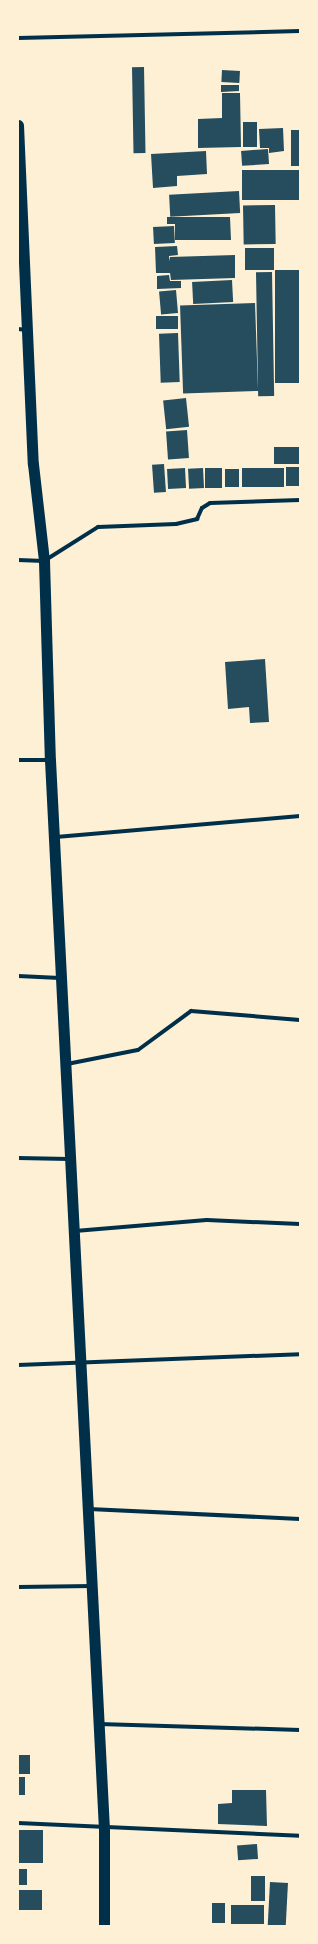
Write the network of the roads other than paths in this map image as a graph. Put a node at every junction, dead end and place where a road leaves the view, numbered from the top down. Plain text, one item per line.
1 (300, 31) edge
2 (18, 38) edge
3 (18, 125) edge
4 (20, 174) edge
5 (24, 329) edge
6 (300, 500) edge
7 (18, 560) edge
8 (44, 561) junction
9 (18, 760) edge
10 (50, 760) junction
11 (300, 816) edge
12 (56, 837) junction
13 (18, 976) edge
14 (62, 978) junction
15 (300, 1020) edge
16 (65, 1064) junction
17 (18, 1158) edge
18 (71, 1159) junction
19 (300, 1224) edge
20 (75, 1231) junction
21 (300, 1354) edge
22 (18, 1365) edge
23 (82, 1365) junction
24 (88, 1509) junction
25 (300, 1519) edge
26 (92, 1586) junction
27 (18, 1587) edge
28 (99, 1724) junction
29 (300, 1730) edge
30 (18, 1823) edge
31 (104, 1829) junction
32 (300, 1836) edge
33 (104, 1926) edge

1 - 2 street
3 - 4 highway
4 - 5 highway
5 - 8 highway
6 - 8 street
7 - 8 street
8 - 10 highway
9 - 10 street
10 - 12 highway
11 - 12 street
12 - 14 highway
13 - 14 street
14 - 16 highway
15 - 16 street
16 - 18 highway
17 - 18 street
18 - 20 highway
19 - 20 street
20 - 23 highway
21 - 23 street
22 - 23 street
23 - 24 highway
24 - 25 street
24 - 26 highway
26 - 27 street
26 - 28 highway
28 - 29 street
28 - 31 highway
30 - 31 street
31 - 32 street
31 - 33 highway

